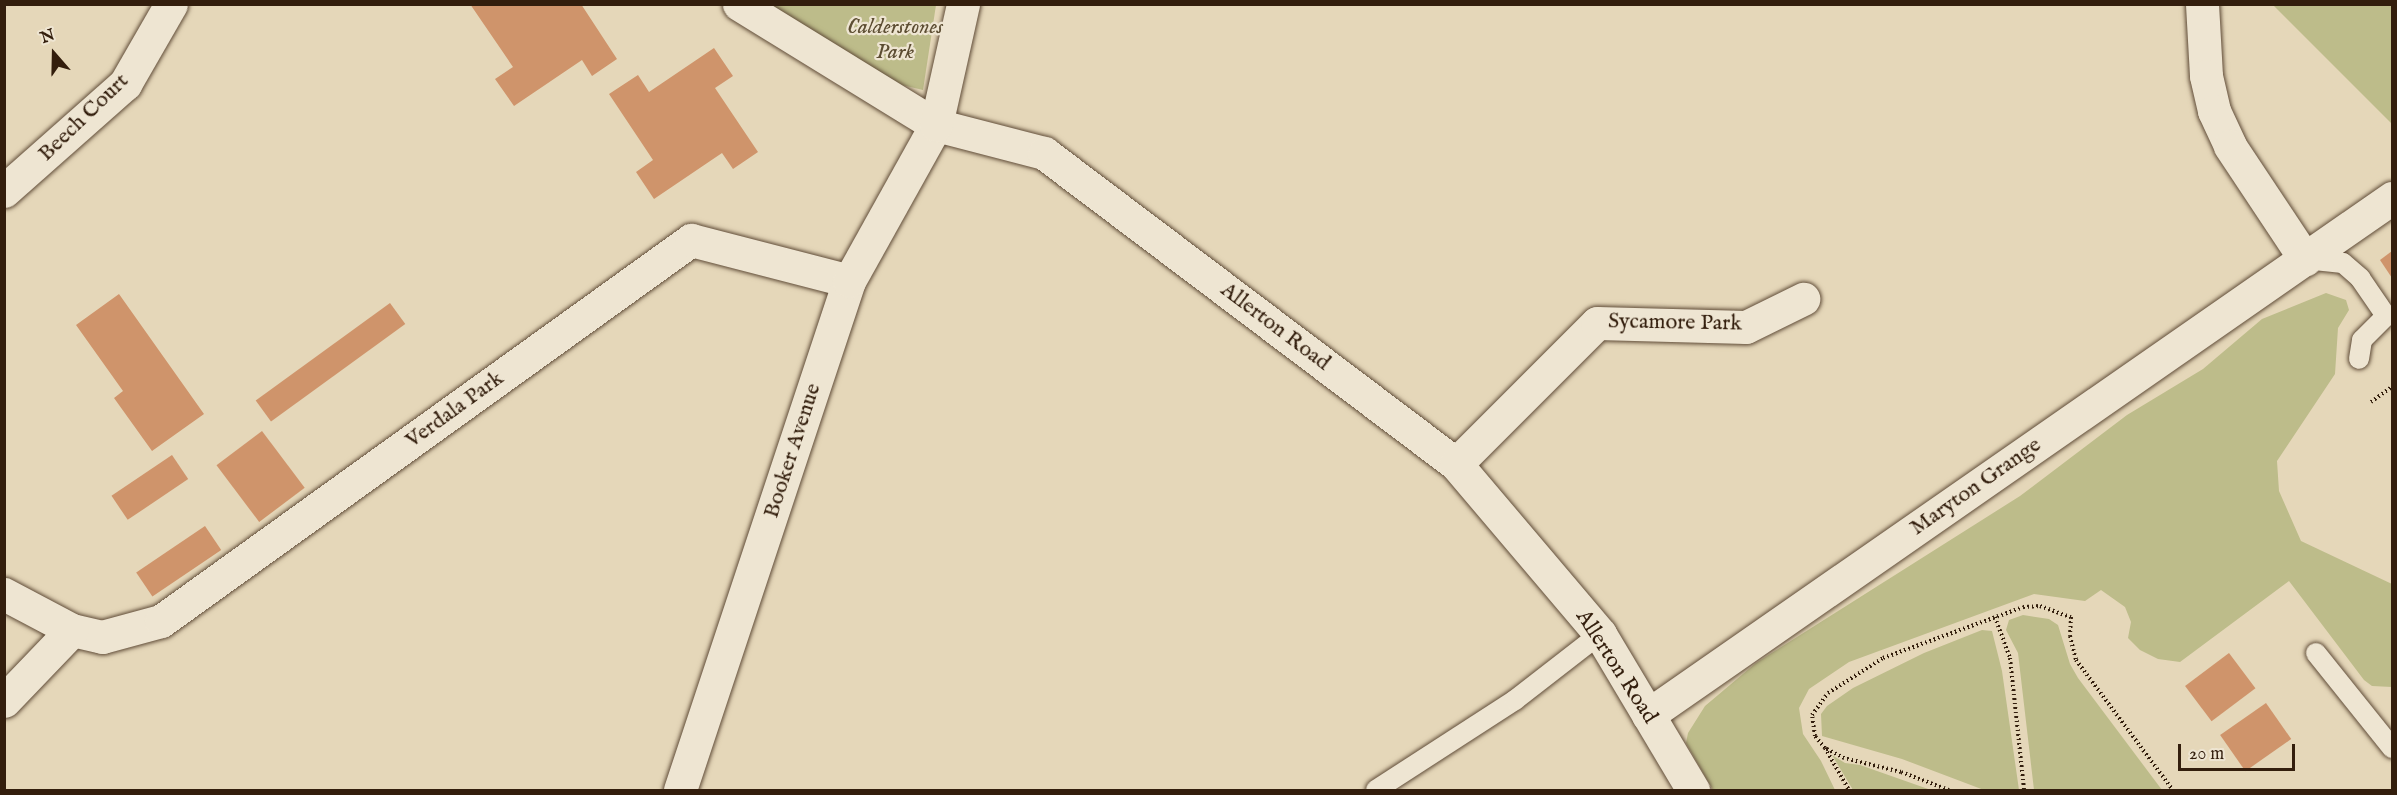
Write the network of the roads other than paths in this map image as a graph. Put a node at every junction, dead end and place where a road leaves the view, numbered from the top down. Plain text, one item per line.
1 (171, 4) edge
2 (739, 4) edge
3 (963, 4) edge
4 (2202, 4) edge
5 (936, 125) junction
6 (4, 191) edge
7 (2392, 198) edge
8 (2305, 259) junction
9 (849, 281) junction
10 (1803, 299) dead end
11 (2390, 314) edge
12 (2359, 359) dead end
13 (1456, 464) junction
14 (4, 594) edge
15 (72, 630) junction
16 (1600, 634) junction
17 (2316, 653) dead end
18 (4, 701) edge
19 (1648, 715) junction
20 (2392, 748) edge
21 (680, 790) edge
22 (1376, 790) edge
23 (1693, 790) edge

1 - 6 street, Beech Court
2 - 5 street, Allerton Road
3 - 5 street, Booker Avenue
4 - 8 street
5 - 9 street, Booker Avenue
5 - 13 street, Allerton Road
7 - 8 street, Maryton Grange
8 - 11 lane
8 - 19 street, Maryton Grange
9 - 15 street, Verdala Park
9 - 21 street, Booker Avenue
10 - 13 street, Sycamore Park
11 - 12 lane
13 - 16 street, Allerton Road
14 - 15 street, Verdala Park
15 - 18 street
16 - 19 street, Allerton Road
16 - 22 lane
17 - 20 lane
19 - 23 street, Allerton Road

